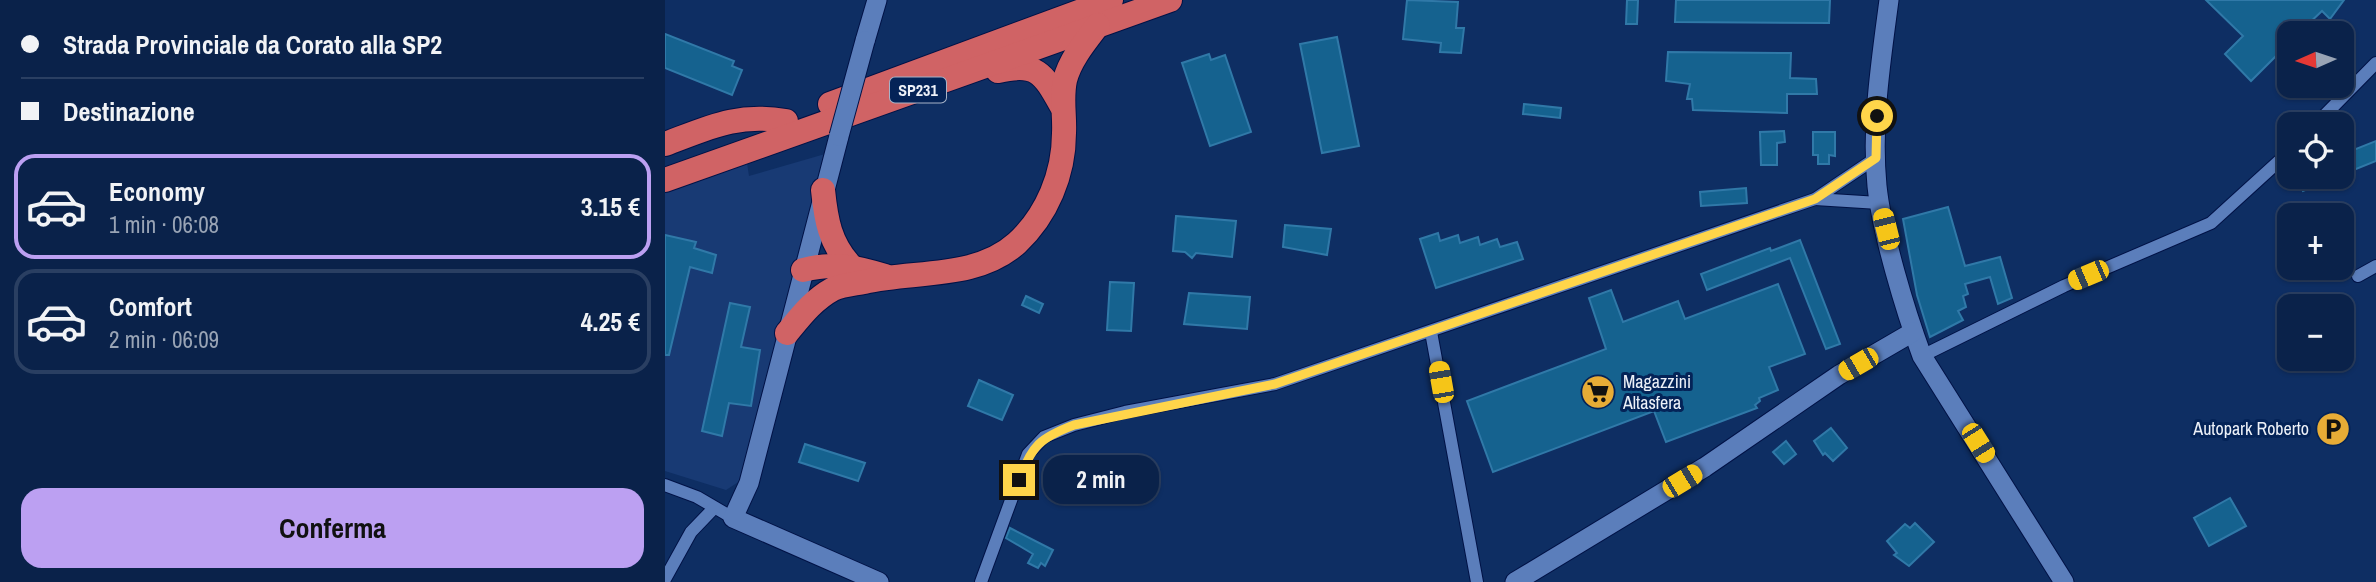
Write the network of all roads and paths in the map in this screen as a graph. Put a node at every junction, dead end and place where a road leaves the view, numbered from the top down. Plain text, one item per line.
1 (877, 0) edge
2 (1059, 0) edge
3 (1111, 0) edge
4 (1171, 0) edge
5 (1889, 0) edge
6 (1098, 25) junction
7 (2376, 63) edge
8 (954, 66) junction
9 (1061, 105) junction
10 (2328, 112) edge
11 (786, 121) junction
12 (665, 144) edge
13 (1876, 158) junction
14 (2277, 163) edge
15 (665, 164) edge
16 (665, 180) edge
17 (823, 190) junction
18 (1815, 199) junction
19 (1879, 203) junction
20 (850, 265) junction
21 (2376, 266) edge
22 (803, 270) junction
23 (886, 276) junction
24 (2358, 276) dead end
25 (835, 288) junction
26 (1431, 331) junction
27 (1913, 332) junction
28 (787, 333) junction
29 (1922, 356) junction
30 (665, 485) edge
31 (714, 508) junction
32 (733, 518) junction
33 (665, 579) edge
34 (879, 582) edge
35 (981, 582) edge
36 (1477, 582) edge
37 (1515, 582) edge
38 (2064, 582) edge

1 - 17 street, bridge
2 - 8 highway
3 - 8 highway, SP231
4 - 6 highway, SP231
5 - 13 street
6 - 8 highway, SP231
6 - 9 highway
7 - 10 street
8 - 9 highway
8 - 11 highway, SP231
8 - 16 highway, SP231
9 - 23 highway
11 - 12 highway
11 - 15 highway, SP231
13 - 18 street
13 - 19 street
14 - 29 street
17 - 20 highway
17 - 22 street
18 - 19 street
18 - 26 street
19 - 27 street
20 - 22 highway
20 - 23 highway
21 - 24 street
22 - 25 highway
22 - 28 street
23 - 25 highway
25 - 28 highway
26 - 35 street
26 - 36 street
27 - 29 street
27 - 37 street
28 - 32 street
29 - 38 street
30 - 31 street
31 - 32 street
31 - 33 street
32 - 34 street

